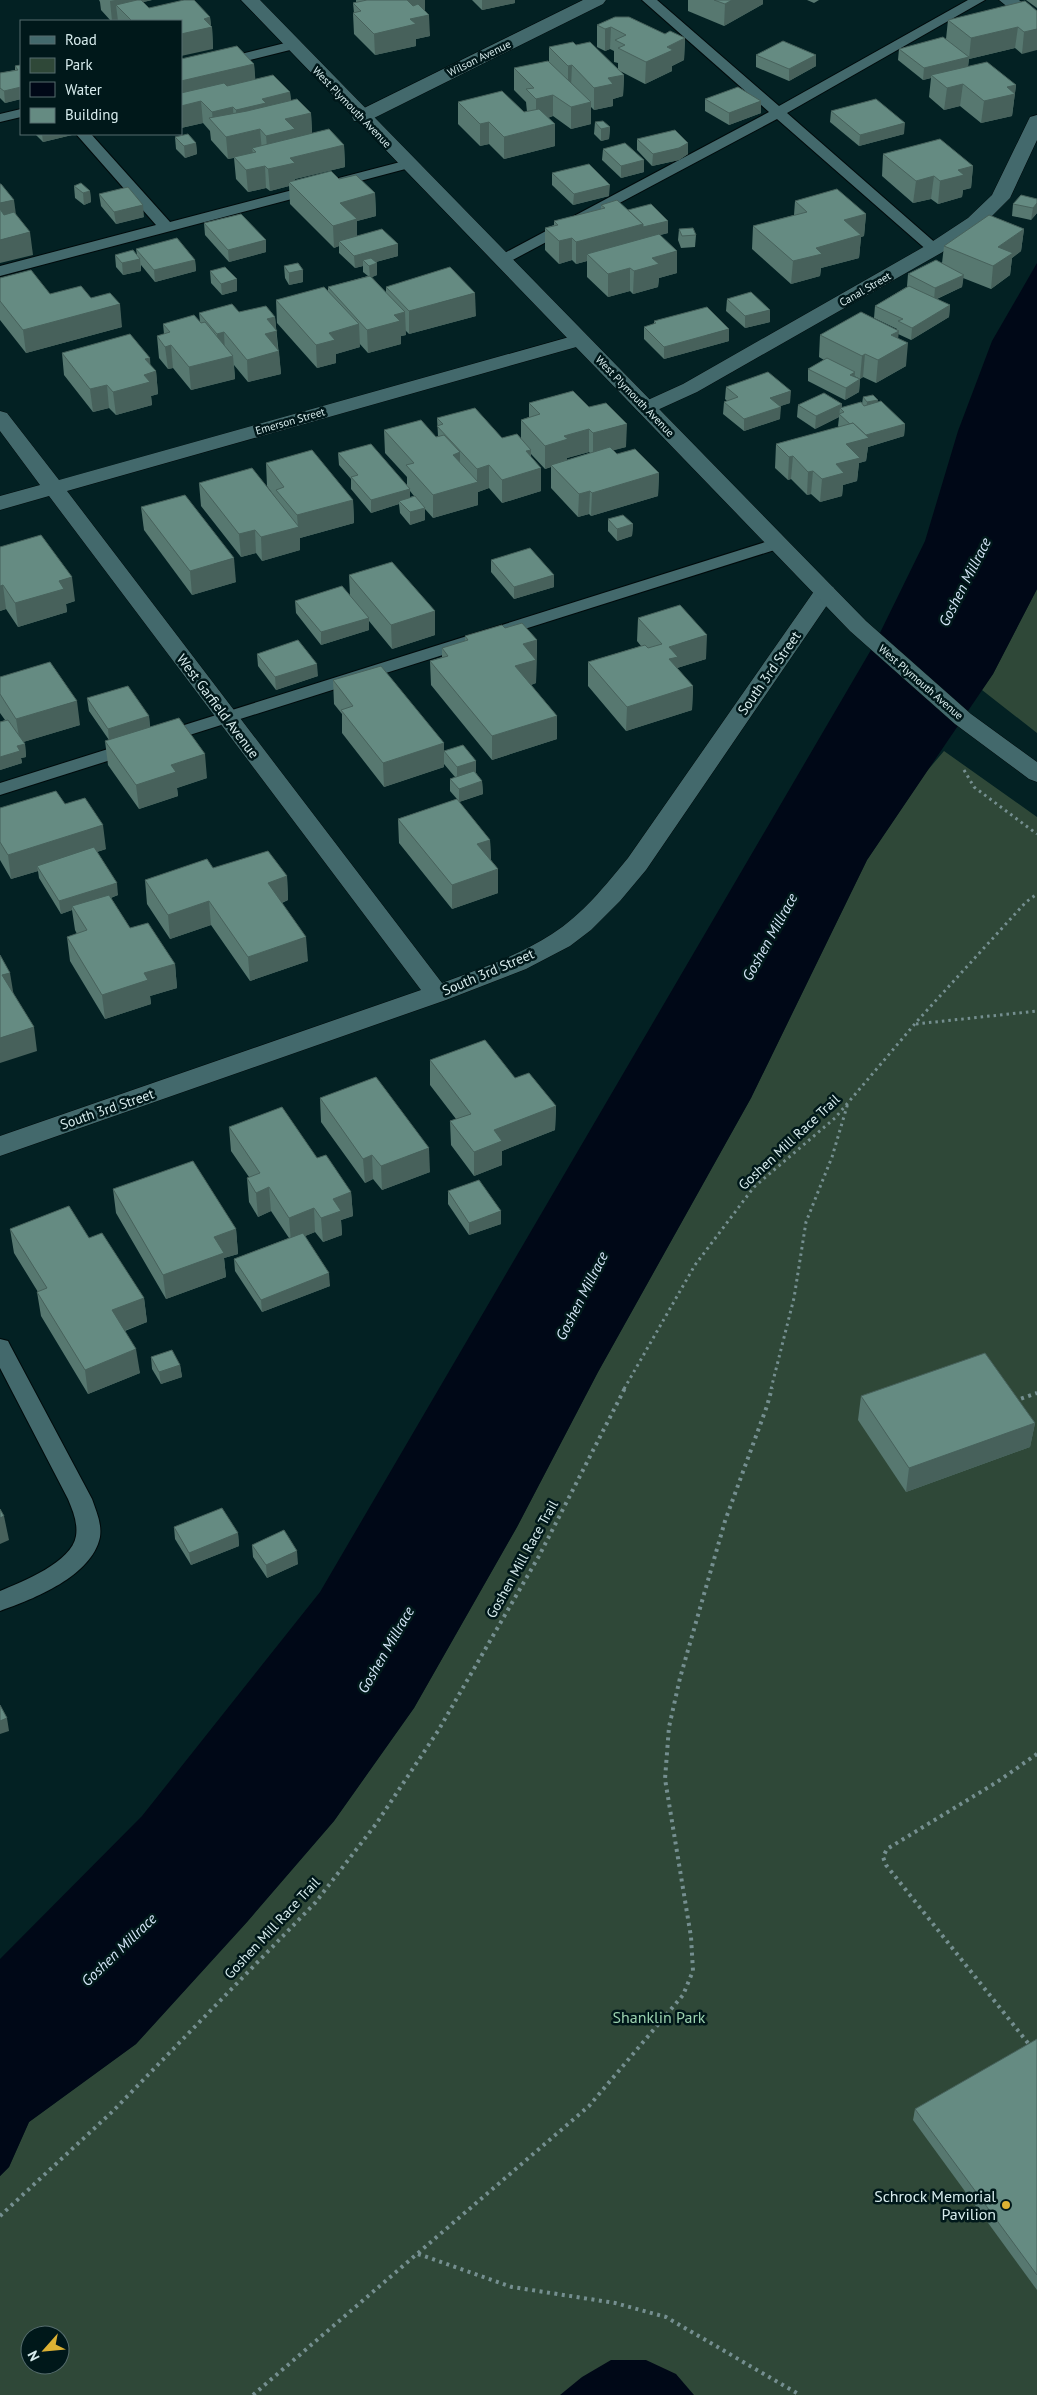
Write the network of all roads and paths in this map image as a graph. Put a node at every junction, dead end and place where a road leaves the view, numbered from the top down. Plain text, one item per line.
1 (250, 0) edge
2 (597, 0) edge
3 (649, 0) edge
4 (978, 0) edge
5 (1008, 0) edge
6 (1037, 22) edge
7 (293, 45) junction
8 (182, 73) edge
9 (779, 112) junction
10 (20, 113) edge
11 (361, 116) junction
12 (0, 118) edge
13 (1037, 121) edge
14 (84, 135) edge
15 (408, 164) junction
16 (166, 227) junction
17 (934, 249) junction
18 (502, 260) junction
19 (0, 271) edge
20 (580, 340) junction
21 (646, 408) junction
22 (0, 417) edge
23 (53, 488) junction
24 (0, 503) edge
25 (778, 543) junction
26 (826, 592) junction
27 (226, 717) junction
28 (964, 770) dead end
29 (1037, 774) edge
30 (0, 789) edge
31 (1037, 834) edge
32 (1037, 894) edge
33 (437, 994) junction
34 (1037, 1011) edge
35 (915, 1024) junction
36 (848, 1102) junction
37 (0, 1146) edge
38 (0, 1347) edge
39 (1037, 1393) edge
40 (1010, 1403) edge
41 (0, 1601) edge
42 (1037, 1754) edge
43 (1028, 2043) edge
44 (0, 2216) edge
45 (417, 2254) junction
46 (253, 2395) edge
47 (800, 2395) edge

1 - 7 street, West Plymouth Avenue
2 - 11 street, Wilson Avenue
3 - 9 lane
4 - 9 lane
5 - 6 street
7 - 8 lane
7 - 11 street, West Plymouth Avenue
9 - 17 lane
9 - 18 lane
10 - 12 lane
11 - 15 street, West Plymouth Avenue
13 - 17 street, Canal Street
14 - 16 lane
15 - 16 lane
15 - 18 street, West Plymouth Avenue
16 - 19 lane
17 - 21 street, Canal Street
18 - 20 street, West Plymouth Avenue
20 - 21 street, West Plymouth Avenue
20 - 23 street, Emerson Street
21 - 25 street, West Plymouth Avenue
22 - 23 street, West Garfield Avenue
23 - 24 street, Emerson Street
23 - 27 street, West Garfield Avenue
25 - 26 street, West Plymouth Avenue
25 - 27 lane
26 - 29 street, West Plymouth Avenue
26 - 33 street, South 3rd Street
27 - 30 lane
27 - 33 street, West Garfield Avenue
28 - 31 path
32 - 35 path, Goshen Mill Race Trail
33 - 37 street, South 3rd Street
34 - 35 path
35 - 36 path, Goshen Mill Race Trail
36 - 44 path, Goshen Mill Race Trail
36 - 45 path
38 - 41 lane
39 - 40 path
42 - 43 path
45 - 46 path
45 - 47 path

